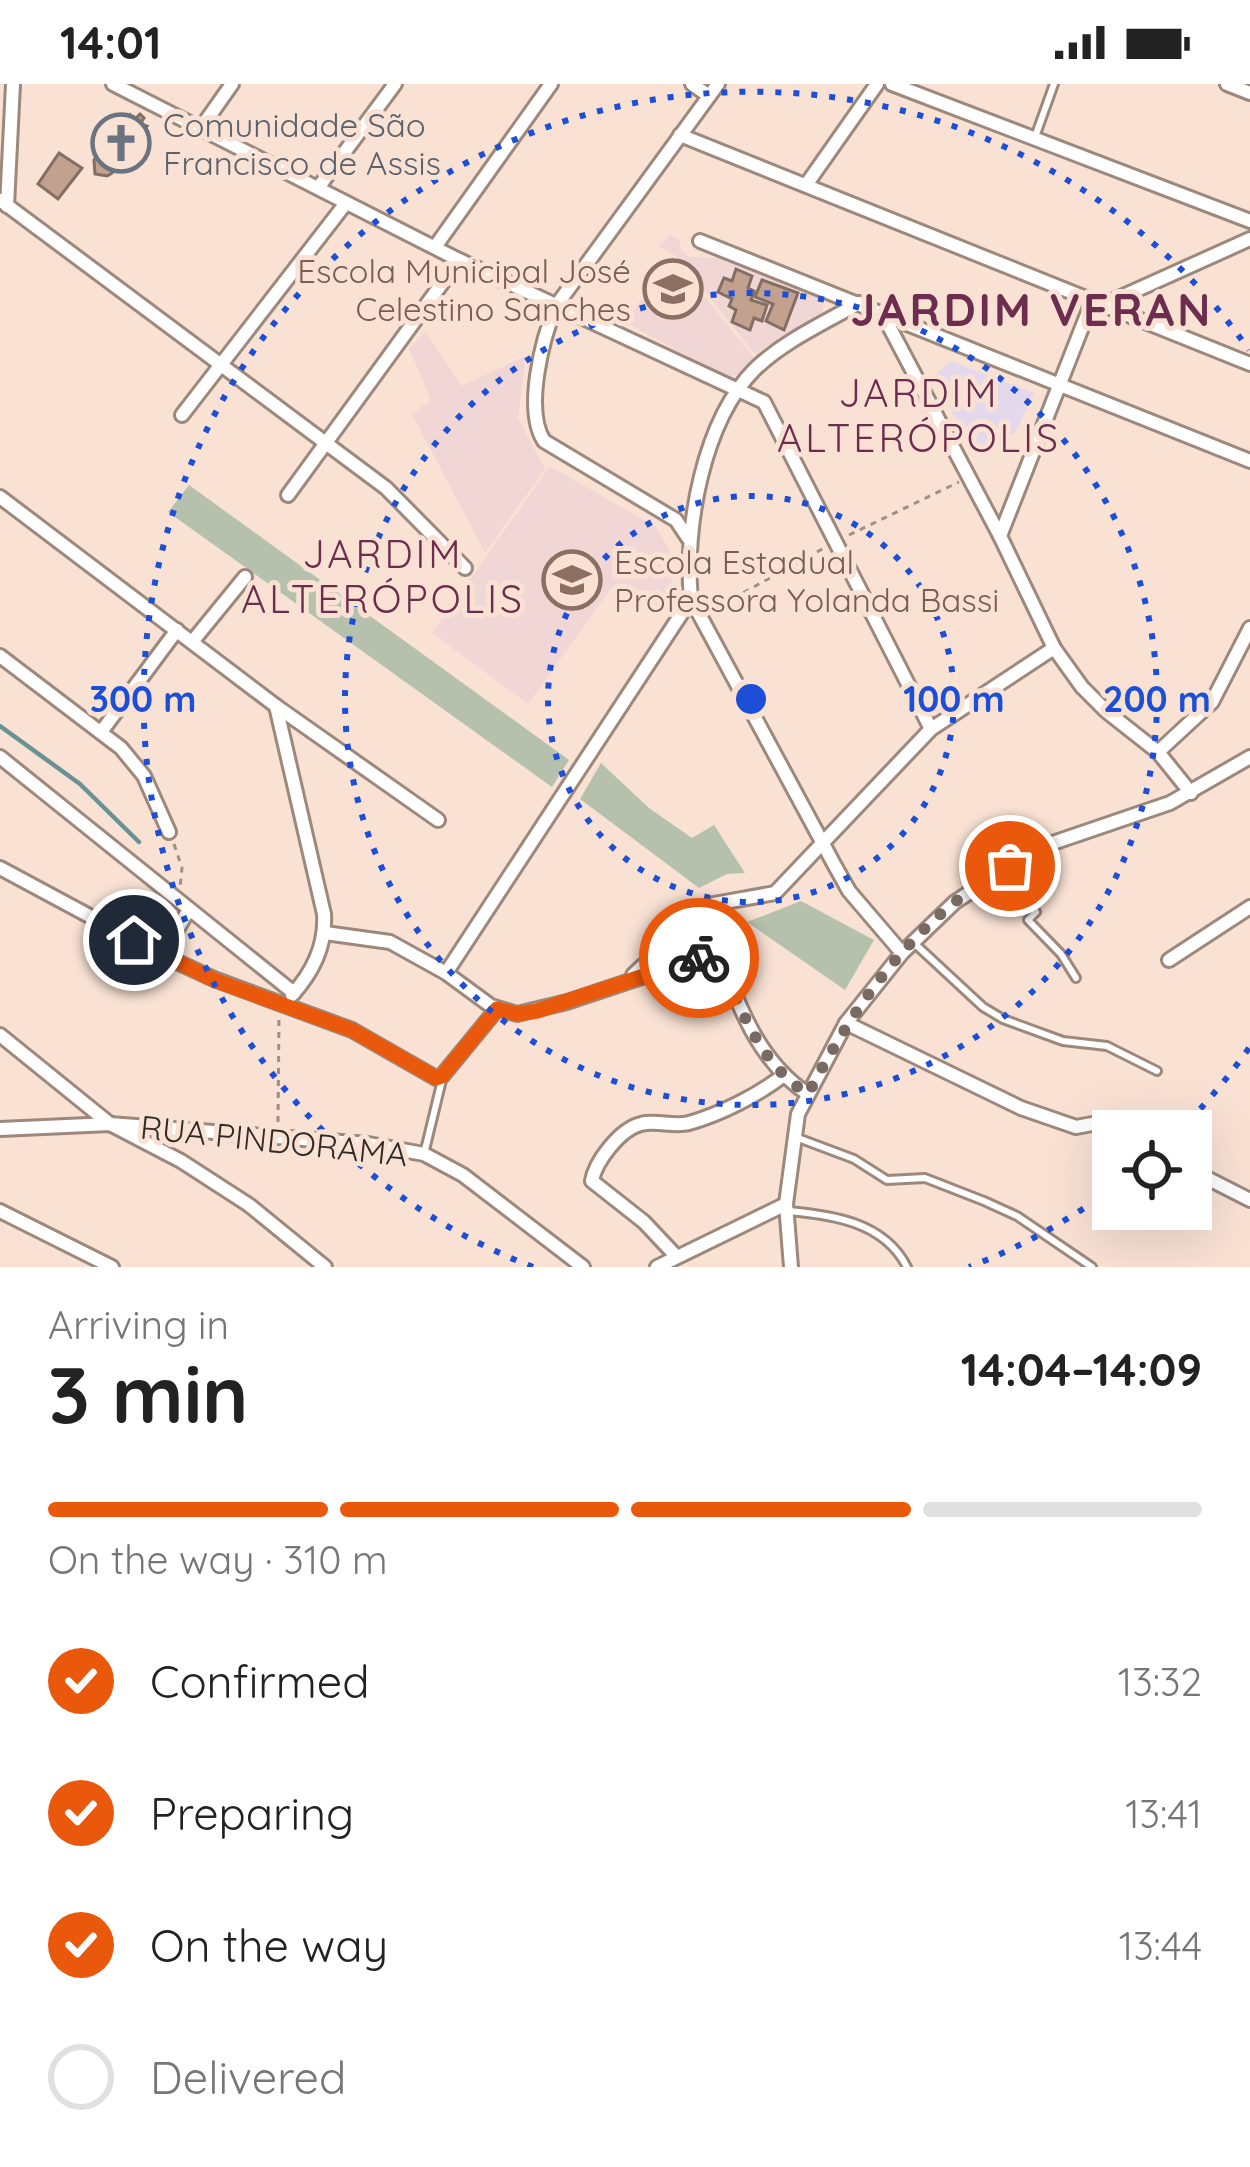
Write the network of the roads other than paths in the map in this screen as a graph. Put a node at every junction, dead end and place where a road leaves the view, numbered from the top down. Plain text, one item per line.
1 (13, 84) edge
2 (112, 84) edge
3 (232, 84) edge
4 (395, 84) edge
5 (551, 84) edge
6 (692, 84) edge
7 (877, 84) edge
8 (892, 84) edge
9 (1054, 84) edge
10 (1227, 84) edge
11 (714, 90) edge
12 (1250, 93) edge
13 (201, 128) junction
14 (680, 135) junction
15 (1034, 139) junction
16 (806, 184) junction
17 (318, 188) junction
18 (4, 203) edge
19 (346, 203) junction
20 (1250, 221) edge
21 (1250, 239) edge
22 (700, 241) dead end
23 (435, 247) junction
24 (458, 260) junction
25 (859, 303) junction
26 (1097, 304) junction
27 (556, 307) junction
28 (882, 313) junction
29 (1250, 364) edge
30 (223, 367) junction
31 (1060, 385) junction
32 (741, 389) junction
33 (182, 415) dead end
34 (325, 440) junction
35 (1250, 461) edge
36 (288, 495) dead end
37 (0, 497) edge
38 (1000, 536) junction
39 (688, 538) junction
40 (465, 568) dead end
41 (245, 577) dead end
42 (691, 599) junction
43 (1250, 628) edge
44 (177, 630) junction
45 (192, 642) junction
46 (1054, 648) junction
47 (0, 656) edge
48 (276, 706) junction
49 (931, 729) junction
50 (101, 733) junction
51 (1158, 752) junction
52 (0, 757) edge
53 (1250, 757) edge
54 (1191, 793) junction
55 (438, 820) dead end
56 (169, 832) road end
57 (822, 841) junction
58 (1010, 866) junction
59 (0, 868) edge
60 (1250, 907) edge
61 (188, 910) junction
62 (325, 933) junction
63 (914, 943) junction
64 (902, 953) junction
65 (162, 955) junction
66 (1169, 960) dead end
67 (446, 973) junction
68 (1076, 978) dead end
69 (624, 981) junction
70 (294, 993) junction
71 (282, 1004) junction
72 (497, 1009) junction
73 (846, 1023) junction
74 (0, 1035) edge
75 (1157, 1071) dead end
76 (442, 1076) junction
77 (784, 1076) junction
78 (808, 1094) junction
79 (110, 1124) junction
80 (1092, 1124) edge
81 (0, 1129) edge
82 (794, 1137) junction
83 (424, 1154) junction
84 (1212, 1180) edge
85 (1250, 1197) edge
86 (787, 1207) junction
87 (0, 1211) edge
88 (676, 1256) junction
89 (112, 1267) edge
90 (325, 1267) edge
91 (584, 1267) edge
92 (657, 1267) edge
93 (790, 1267) edge
94 (907, 1267) edge
95 (1092, 1267) edge

1 - 18 street
2 - 13 street
3 - 13 street
4 - 17 street
5 - 23 street
6 - 11 street
7 - 16 street
8 - 15 street
9 - 15 lane
10 - 12 street
11 - 14 street
13 - 17 street
14 - 16 street
14 - 27 street
15 - 20 street
16 - 26 street
17 - 19 street
18 - 30 street
19 - 23 street
19 - 30 street
21 - 26 street
22 - 25 street
23 - 24 street
24 - 27 street
24 - 34 street
25 - 28 street
25 - 32 street
26 - 29 street
26 - 31 street
27 - 32 street
27 - 39 street
28 - 31 street
28 - 38 street
30 - 33 street
30 - 34 street
31 - 35 street
31 - 38 street
32 - 39 street
32 - 49 street
34 - 36 street
34 - 40 street
37 - 44 street
38 - 46 street
39 - 42 street
41 - 45 street
42 - 57 street
42 - 67 street
43 - 51 street
44 - 45 street
44 - 50 street
45 - 48 street
46 - 49 street
46 - 51 street
47 - 50 street
48 - 55 street
48 - 62 street
49 - 57 street
50 - 56 street
51 - 54 street
52 - 61 street
53 - 54 street
54 - 58 street
57 - 64 street
57 - 69 street
58 - 63 street
58 - 68 lane
59 - 65 street
60 - 66 street
61 - 65 street
61 - 70 street
62 - 67 street
62 - 70 street
63 - 64 street
63 - 75 lane
64 - 73 street
65 - 71 street
67 - 72 street
69 - 72 street
69 - 77 street
70 - 71 street
71 - 76 street
72 - 76 street
73 - 78 street
73 - 80 street
74 - 79 street
76 - 83 lane
77 - 78 street
77 - 88 street
78 - 82 street
79 - 81 street, RUA PINDORAMA
79 - 83 street, RUA PINDORAMA
79 - 90 street
82 - 86 street
82 - 95 lane
83 - 91 street, RUA PINDORAMA
84 - 85 street
86 - 88 street
86 - 93 street
86 - 94 lane
87 - 89 street
88 - 92 street

